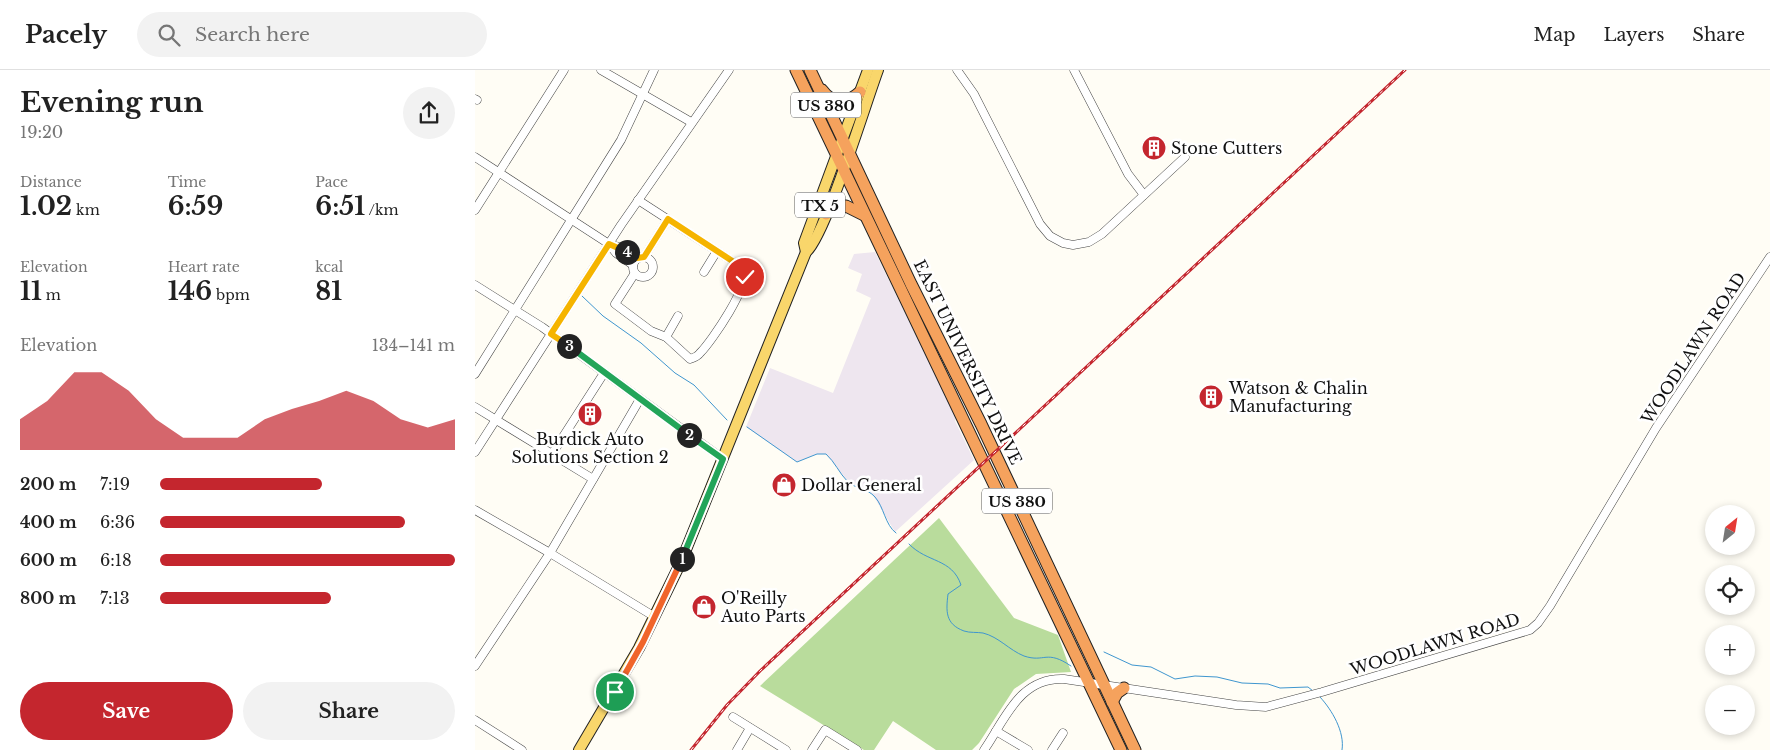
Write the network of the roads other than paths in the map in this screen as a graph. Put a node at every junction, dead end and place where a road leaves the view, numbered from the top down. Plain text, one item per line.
1 (564, 70) edge
2 (601, 70) edge
3 (654, 70) edge
4 (729, 70) edge
5 (796, 70) edge
6 (868, 70) edge
7 (878, 70) edge
8 (957, 70) edge
9 (1074, 70) edge
10 (812, 74) edge
11 (860, 92) junction
12 (642, 94) junction
13 (691, 122) junction
14 (843, 140) junction
15 (848, 152) junction
16 (837, 157) junction
17 (1185, 157) dead end
18 (475, 158) edge
19 (843, 169) junction
20 (498, 172) junction
21 (1144, 195) junction
22 (638, 200) junction
23 (475, 210) edge
24 (826, 214) junction
25 (865, 216) junction
26 (572, 219) junction
27 (668, 219) junction
28 (609, 244) junction
29 (717, 251) junction
30 (806, 252) junction
31 (1770, 256) edge
32 (637, 263) junction
33 (704, 272) dead end
34 (911, 284) junction
35 (475, 285) edge
36 (899, 289) junction
37 (515, 310) junction
38 (678, 316) dead end
39 (551, 334) junction
40 (666, 337) junction
41 (604, 373) junction
42 (475, 374) edge
43 (640, 399) junction
44 (475, 407) edge
45 (496, 419) junction
46 (475, 452) edge
47 (552, 454) junction
48 (723, 459) junction
49 (593, 479) junction
50 (475, 510) edge
51 (550, 552) junction
52 (1053, 578) junction
53 (1042, 583) junction
54 (655, 617) junction
55 (475, 666) edge
56 (1089, 683) junction
57 (1104, 685) junction
58 (1124, 688) junction
59 (1112, 702) junction
60 (733, 717) dead end
61 (475, 720) edge
62 (750, 728) junction
63 (996, 731) junction
64 (1063, 733) dead end
65 (522, 750) edge
66 (579, 750) edge
67 (737, 750) edge
68 (786, 750) edge
69 (812, 750) edge
70 (857, 750) edge
71 (984, 750) edge
72 (1028, 750) edge
73 (1052, 750) edge
74 (1121, 750) edge
75 (1135, 750) edge

1 - 20 street
2 - 12 street
3 - 12 street
4 - 13 street
5 - 16 highway, US 380
6 - 11 main road, TX 5
7 - 15 main road, TX 5
8 - 21 street
9 - 21 street
10 - 11 highway
10 - 14 highway, US 380
11 - 14 main road, TX 5
12 - 13 street
12 - 26 street
13 - 22 street
14 - 15 highway, US 380
14 - 16 main road, TX 5
15 - 19 main road, TX 5
15 - 34 highway, EAST UNIVERSITY DRIVE / US 380
16 - 19 highway, US 380
16 - 30 main road, TX 5
17 - 21 street
18 - 20 street
19 - 24 main road, TX 5
19 - 25 highway, EAST UNIVERSITY DRIVE / US 380
20 - 23 street
20 - 26 street
22 - 27 street
22 - 28 street
24 - 25 highway
24 - 30 main road, TX 5
25 - 36 highway, EAST UNIVERSITY DRIVE / US 380
26 - 28 street
26 - 37 street
27 - 29 street
27 - 32 street
28 - 32 street
28 - 39 street
29 - 33 street
29 - 40 street
30 - 48 main road, TX 5
31 - 58 street, WOODLAWN ROAD
32 - 40 street
34 - 36 highway
34 - 52 highway, EAST UNIVERSITY DRIVE / US 380
35 - 37 street
36 - 53 highway, EAST UNIVERSITY DRIVE / US 380
37 - 39 street
37 - 42 street
38 - 40 street
39 - 41 street
39 - 45 street
41 - 43 street
41 - 47 street
43 - 48 street
43 - 49 street
44 - 45 street
45 - 46 street
45 - 47 street
47 - 49 street
48 - 54 main road, TX 5
49 - 51 street
50 - 51 street
51 - 54 street
51 - 55 street
52 - 53 highway
52 - 57 highway, EAST UNIVERSITY DRIVE / US 380
53 - 56 highway, EAST UNIVERSITY DRIVE / US 380
54 - 66 main road, TX 5
56 - 57 street, WOODLAWN ROAD
56 - 63 street, WOODLAWN ROAD
56 - 74 highway, EAST UNIVERSITY DRIVE / US 380
57 - 58 street, WOODLAWN ROAD
57 - 59 highway, EAST UNIVERSITY DRIVE / US 380
58 - 59 highway
59 - 75 highway, EAST UNIVERSITY DRIVE / US 380
60 - 62 street
61 - 65 street
62 - 67 street
62 - 68 street
63 - 71 street, WOODLAWN ROAD
63 - 72 street
64 - 73 street
69 - 70 street

